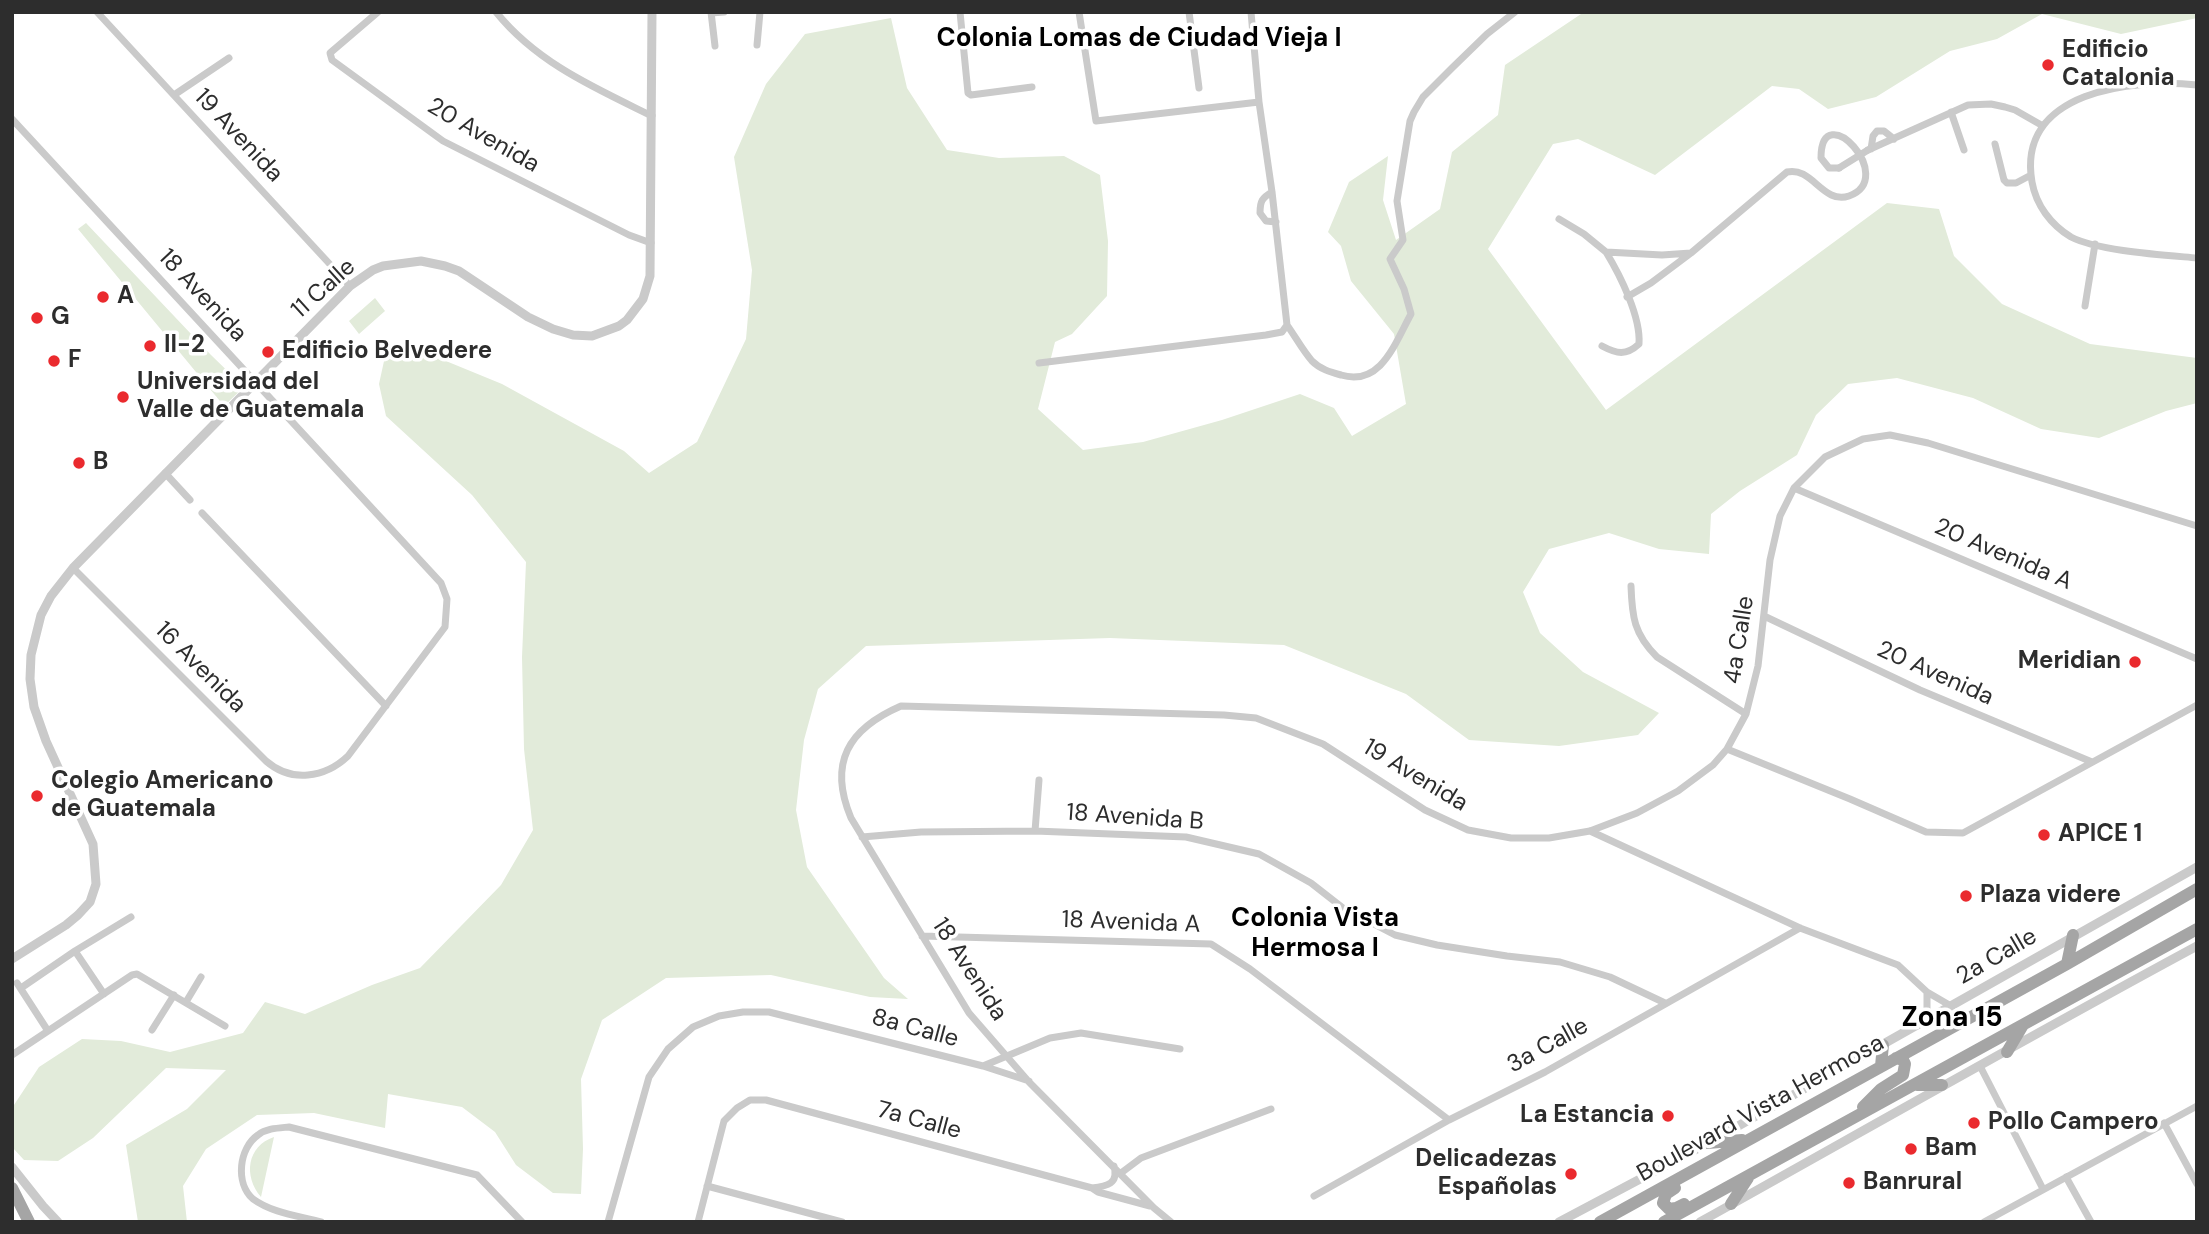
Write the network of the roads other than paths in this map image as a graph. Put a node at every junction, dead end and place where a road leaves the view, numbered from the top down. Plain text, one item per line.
1 (97, 12) edge
2 (378, 12) edge
3 (496, 12) edge
4 (652, 12) edge
5 (724, 12) edge
6 (760, 12) edge
7 (960, 12) edge
8 (1079, 12) edge
9 (1189, 12) edge
10 (1251, 12) edge
11 (1515, 12) edge
12 (711, 13) edge
13 (757, 45) dead end
14 (715, 46) dead end
15 (229, 58) dead end
16 (2197, 85) edge
17 (1032, 87) dead end
18 (1199, 88) dead end
19 (174, 95) junction
20 (1259, 102) junction
21 (1951, 112) junction
22 (652, 116) junction
23 (12, 119) edge
24 (2043, 127) junction
25 (1895, 139) junction
26 (1995, 144) dead end
27 (1869, 150) junction
28 (1964, 150) dead end
29 (2031, 175) junction
30 (1272, 192) junction
31 (1559, 219) dead end
32 (1276, 222) junction
33 (651, 243) junction
34 (2095, 244) junction
35 (1606, 252) junction
36 (1691, 253) junction
37 (2197, 258) edge
38 (350, 286) junction
39 (1628, 297) junction
40 (2085, 306) dead end
41 (1287, 325) junction
42 (1602, 346) dead end
43 (1039, 363) dead end
44 (256, 382) junction
45 (165, 474) junction
46 (1794, 488) junction
47 (190, 500) dead end
48 (202, 513) dead end
49 (2197, 526) edge
50 (73, 568) junction
51 (1631, 586) dead end
52 (1764, 616) junction
53 (2197, 659) edge
54 (2197, 705) edge
55 (386, 706) junction
56 (1746, 714) junction
57 (859, 732) joint
58 (1727, 749) junction
59 (2092, 762) junction
60 (1038, 780) dead end
61 (1035, 831) junction
62 (1590, 831) junction
63 (862, 837) junction
64 (2197, 867) edge
65 (2197, 889) edge
66 (131, 917) dead end
67 (1800, 928) junction
68 (2196, 929) edge
69 (2073, 935) junction
70 (922, 936) junction
71 (2197, 946) edge
72 (75, 951) junction
73 (12, 959) edge
74 (2067, 964) junction
75 (201, 977) dead end
76 (1927, 992) junction
77 (104, 994) junction
78 (174, 995) junction
79 (186, 1002) junction
80 (1665, 1003) junction
81 (1951, 1006) junction
82 (1927, 1020) junction
83 (2024, 1024) junction
84 (225, 1026) dead end
85 (152, 1030) dead end
86 (48, 1031) junction
87 (1883, 1045) junction
88 (1180, 1049) dead end
89 (2007, 1052) junction
90 (12, 1055) edge
91 (1006, 1056) junction
92 (1896, 1058) junction
93 (983, 1066) junction
94 (1881, 1066) junction
95 (1980, 1066) junction
96 (1029, 1082) junction
97 (1913, 1085) junction
98 (1942, 1085) junction
99 (2197, 1106) edge
100 (1271, 1109) dead end
101 (1856, 1115) junction
102 (1449, 1120) junction
103 (2164, 1123) junction
104 (1746, 1139) junction
105 (1708, 1143) junction
106 (1717, 1157) junction
107 (1114, 1165) junction
108 (12, 1167) edge
109 (1754, 1172) junction
110 (1121, 1173) junction
111 (2066, 1177) junction
112 (2197, 1184) edge
113 (708, 1186) junction
114 (12, 1188) edge
115 (1092, 1188) junction
116 (2043, 1189) junction
117 (1314, 1196) dead end
118 (1706, 1199) junction
119 (1731, 1204) junction
120 (1154, 1208) junction
121 (29, 1222) edge
122 (58, 1222) edge
123 (321, 1222) edge
124 (522, 1222) edge
125 (608, 1222) edge
126 (698, 1222) edge
127 (842, 1222) edge
128 (1171, 1222) edge
129 (1559, 1222) edge
130 (1600, 1222) edge
131 (1664, 1222) edge
132 (1700, 1222) edge
133 (1984, 1222) edge
134 (2091, 1222) edge

1 - 19 street, 19 Avenida
2 - 33 street, 20 Avenida
3 - 22 street
4 - 22 street, 11 Calle
5 - 12 street
6 - 13 street
7 - 17 street
8 - 20 street
9 - 18 street
10 - 20 street
11 - 41 street
12 - 14 street
15 - 19 street
16 - 24 street
19 - 38 street, 19 Avenida
20 - 30 street
21 - 24 street
21 - 25 street
21 - 28 street
22 - 33 street, 11 Calle
23 - 44 street, 18 Avenida
24 - 29 street
25 - 27 street
25 - 27 street
26 - 29 street
27 - 36 street, bridge
29 - 34 street
30 - 32 street
30 - 32 street
31 - 35 street
32 - 41 street
33 - 38 street, 11 Calle
34 - 37 street
34 - 40 street
35 - 36 street
35 - 39 street
36 - 39 street
38 - 44 street, 11 Calle
39 - 42 street
41 - 43 street
44 - 45 street, 11 Calle
44 - 55 street, 18 Avenida
45 - 47 street
45 - 50 street, 11 Calle
46 - 49 street, 4a Calle
46 - 52 street, 4a Calle
46 - 53 street, 20 Avenida A
48 - 55 street
50 - 55 street, 16 Avenida
50 - 73 street, 11 Calle
51 - 56 street
52 - 56 street, 4a Calle
52 - 59 street, 20 Avenida
54 - 59 street
56 - 58 street, 4a Calle
57 - 62 street, 19 Avenida
57 - 63 street, 18 Avenida
58 - 59 street
58 - 62 street, 4a Calle
60 - 61 street
61 - 63 street, 18 Avenida B
61 - 80 street, 18 Avenida B
62 - 67 street
63 - 70 street, 18 Avenida
64 - 69 street, 2a Calle
65 - 74 main road, Boulevard Vista Hermosa
66 - 72 street
67 - 76 street
67 - 80 street, 3a Calle
68 - 83 main road, Boulevard Vista Hermosa
69 - 74 main road
69 - 81 street, 2a Calle
70 - 91 street, 18 Avenida
70 - 102 street, 18 Avenida A
71 - 89 street
72 - 77 street
72 - 86 street
74 - 92 main road, Boulevard Vista Hermosa
75 - 79 street
76 - 81 street
76 - 82 street
77 - 78 street
77 - 86 street
78 - 79 street
78 - 85 street
79 - 84 street
80 - 102 street, 3a Calle
81 - 82 street, 2a Calle
82 - 87 street, 2a Calle
83 - 89 main road
83 - 97 main road, Boulevard Vista Hermosa
86 - 90 street
87 - 94 main road
87 - 105 street, 2a Calle
88 - 91 street, 8a Calle
89 - 95 street
91 - 93 street, 8a Calle
91 - 96 street, 18 Avenida
92 - 94 main road, Boulevard Vista Hermosa
92 - 101 main road
93 - 96 street
93 - 125 street, 8a Calle
94 - 104 main road, Boulevard Vista Hermosa
95 - 98 street
95 - 116 street
96 - 107 street, 18 Avenida
97 - 98 main road
97 - 101 main road, Boulevard Vista Hermosa
98 - 119 street
99 - 103 street
100 - 110 street
101 - 109 main road, Boulevard Vista Hermosa
102 - 117 street, 3a Calle
103 - 111 street
103 - 112 street
104 - 105 main road
104 - 106 main road, Boulevard Vista Hermosa
105 - 129 street, 2a Calle
106 - 118 main road
106 - 130 main road, Boulevard Vista Hermosa
107 - 110 street, 18 Avenida
107 - 115 street
108 - 122 street
109 - 118 main road, Boulevard Vista Hermosa
109 - 119 main road
110 - 120 street, 18 Avenida
111 - 116 street
111 - 134 street
113 - 115 street, 7a Calle
113 - 126 street
113 - 127 street
114 - 121 main road
115 - 120 street, 7a Calle
116 - 133 street
118 - 131 main road, Boulevard Vista Hermosa
119 - 132 street
120 - 128 street, 18 Avenida
123 - 124 street

